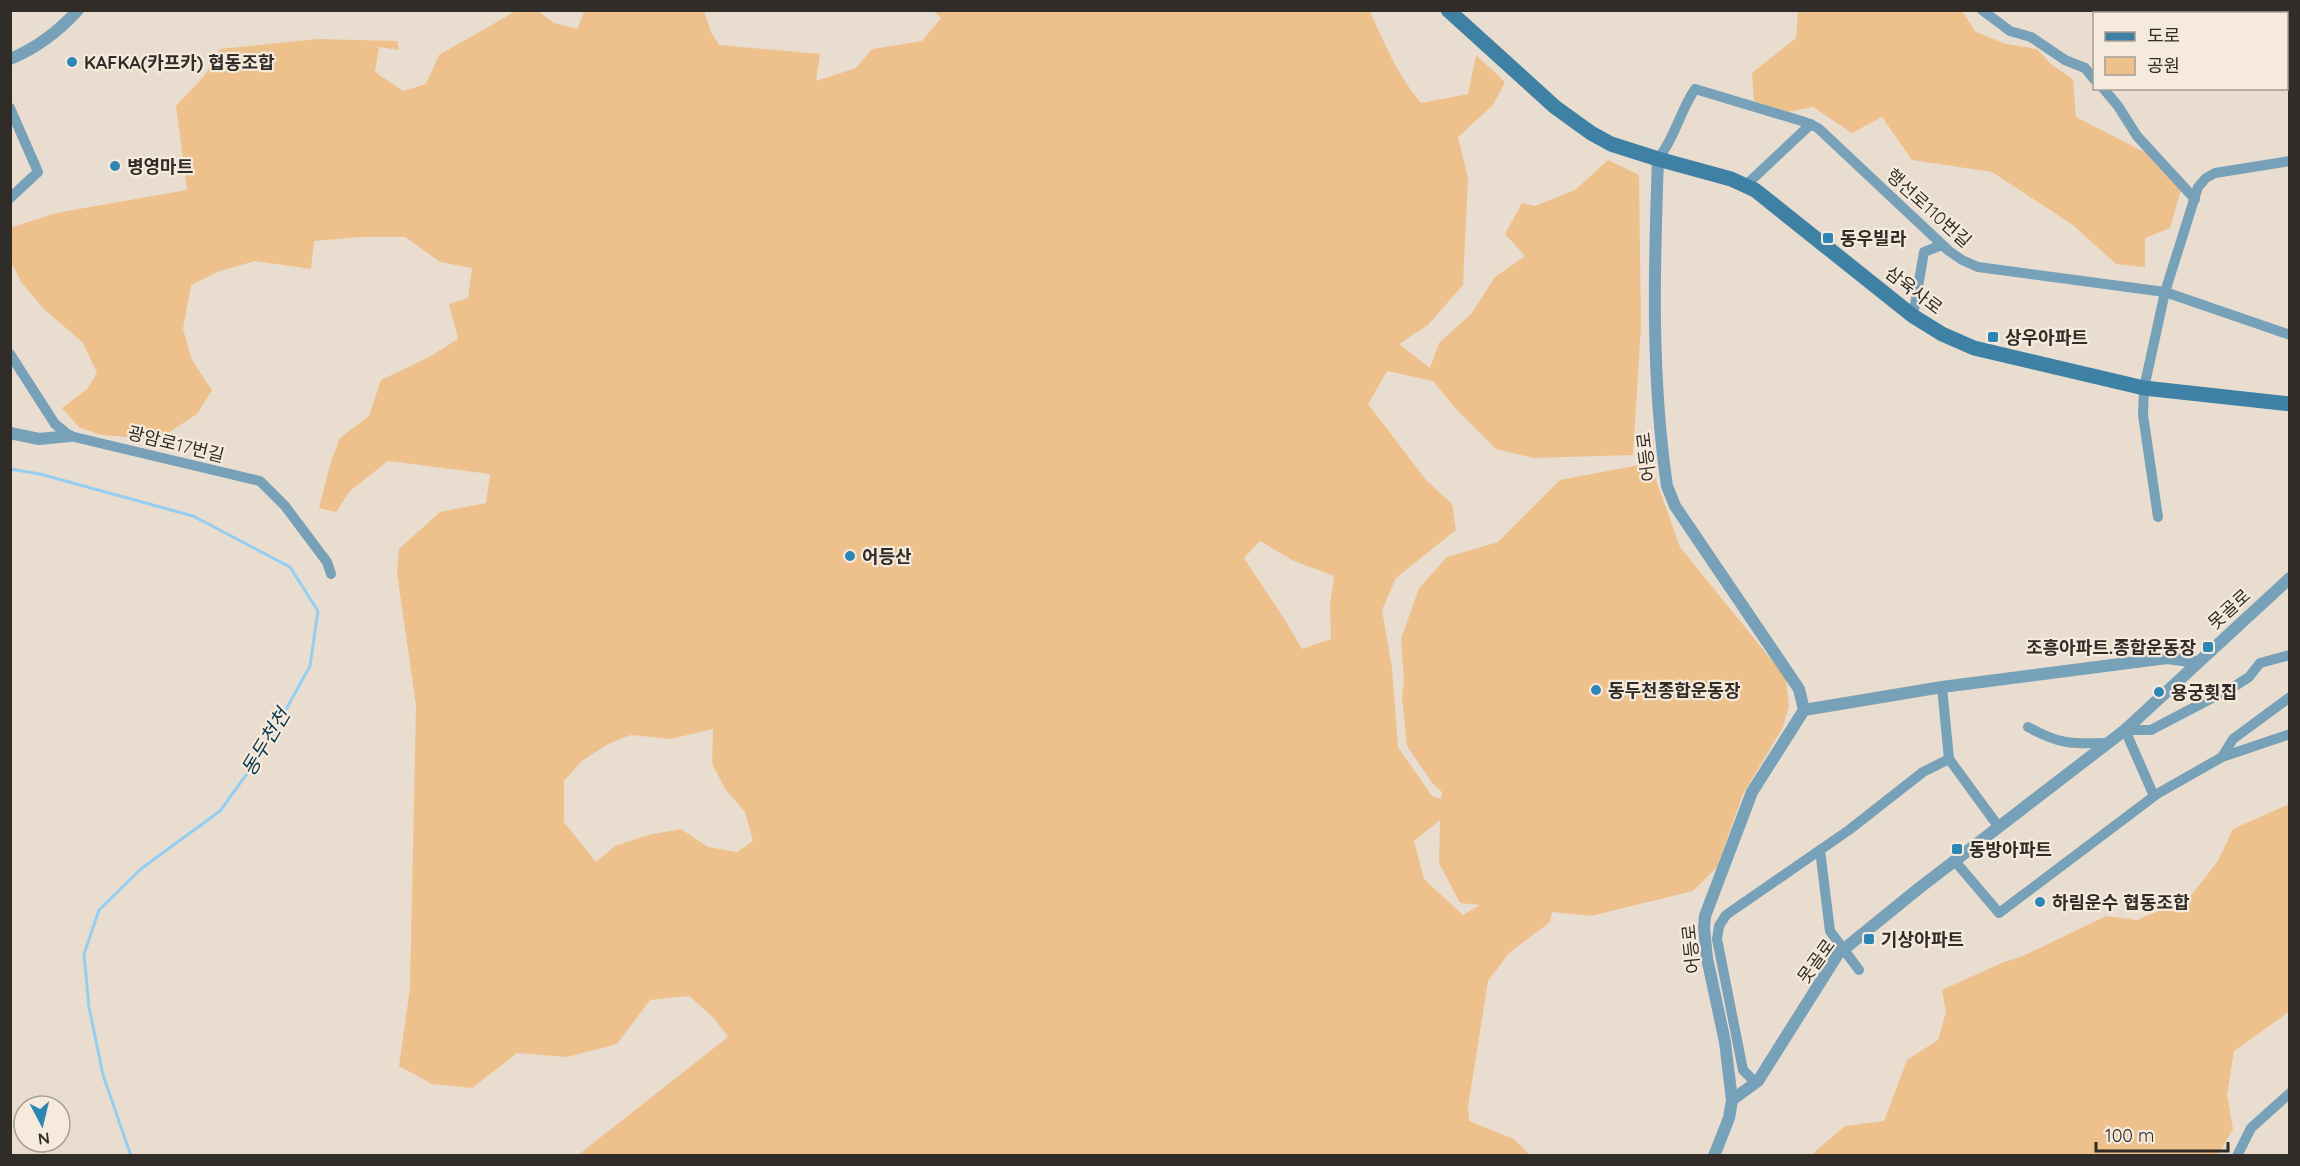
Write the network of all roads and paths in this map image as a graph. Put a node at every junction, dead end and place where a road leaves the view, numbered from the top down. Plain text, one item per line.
1 (78, 10) edge
2 (1448, 10) edge
3 (1982, 10) edge
4 (10, 59) edge
5 (2093, 78) edge
6 (2105, 90) edge
7 (10, 108) edge
8 (1811, 124) junction
9 (1658, 159) junction
10 (2289, 161) edge
11 (1746, 185) junction
12 (10, 198) edge
13 (2195, 199) junction
14 (1942, 245) junction
15 (2165, 292) junction
16 (1912, 316) junction
17 (2289, 336) edge
18 (10, 354) edge
19 (2144, 388) junction
20 (2289, 404) edge
21 (10, 433) edge
22 (70, 436) junction
23 (2158, 517) dead end
24 (331, 574) dead end
25 (2289, 578) edge
26 (2289, 655) edge
27 (2197, 662) junction
28 (1942, 687) junction
29 (2289, 697) edge
30 (1804, 710) junction
31 (2028, 727) dead end
32 (2125, 730) junction
33 (2289, 734) edge
34 (2108, 743) junction
35 (2222, 757) junction
36 (1949, 759) junction
37 (2154, 796) junction
38 (1998, 826) junction
39 (1820, 850) junction
40 (1954, 860) junction
41 (1842, 951) junction
42 (1858, 970) dead end
43 (1755, 1082) junction
44 (2289, 1093) edge
45 (1732, 1100) junction
46 (1714, 1155) edge
47 (2237, 1155) edge

1 - 4 street
2 - 9 main road, 삼육사로
3 - 5 street
6 - 13 street
7 - 12 street
8 - 9 street, 행선로110번길
8 - 11 street
8 - 14 street, 행선로110번길
9 - 11 main road, 삼육사로
9 - 30 street, 어등로
10 - 13 street
11 - 16 main road, 삼육사로
13 - 15 street
14 - 15 street, 행선로110번길
14 - 16 street
15 - 17 street, 행선로110번길
15 - 19 street
16 - 19 main road, 삼육사로
18 - 22 street
19 - 20 main road, 삼육사로
19 - 23 street
21 - 22 street
22 - 24 street, 광암로17번길
25 - 27 street, 못골로
26 - 32 street
27 - 28 street
27 - 32 street, 못골로
28 - 30 street
28 - 36 street
29 - 35 street
30 - 45 street, 어등로
31 - 34 street
32 - 34 street, 못골로
32 - 37 street
33 - 35 street
34 - 38 street, 못골로
35 - 37 street
36 - 38 street
36 - 39 street
37 - 40 street
38 - 40 street, 못골로
39 - 41 street
39 - 43 street
40 - 41 street, 못골로
41 - 42 street
41 - 43 street, 못골로
43 - 45 street, 못골로
44 - 47 street
45 - 46 street

